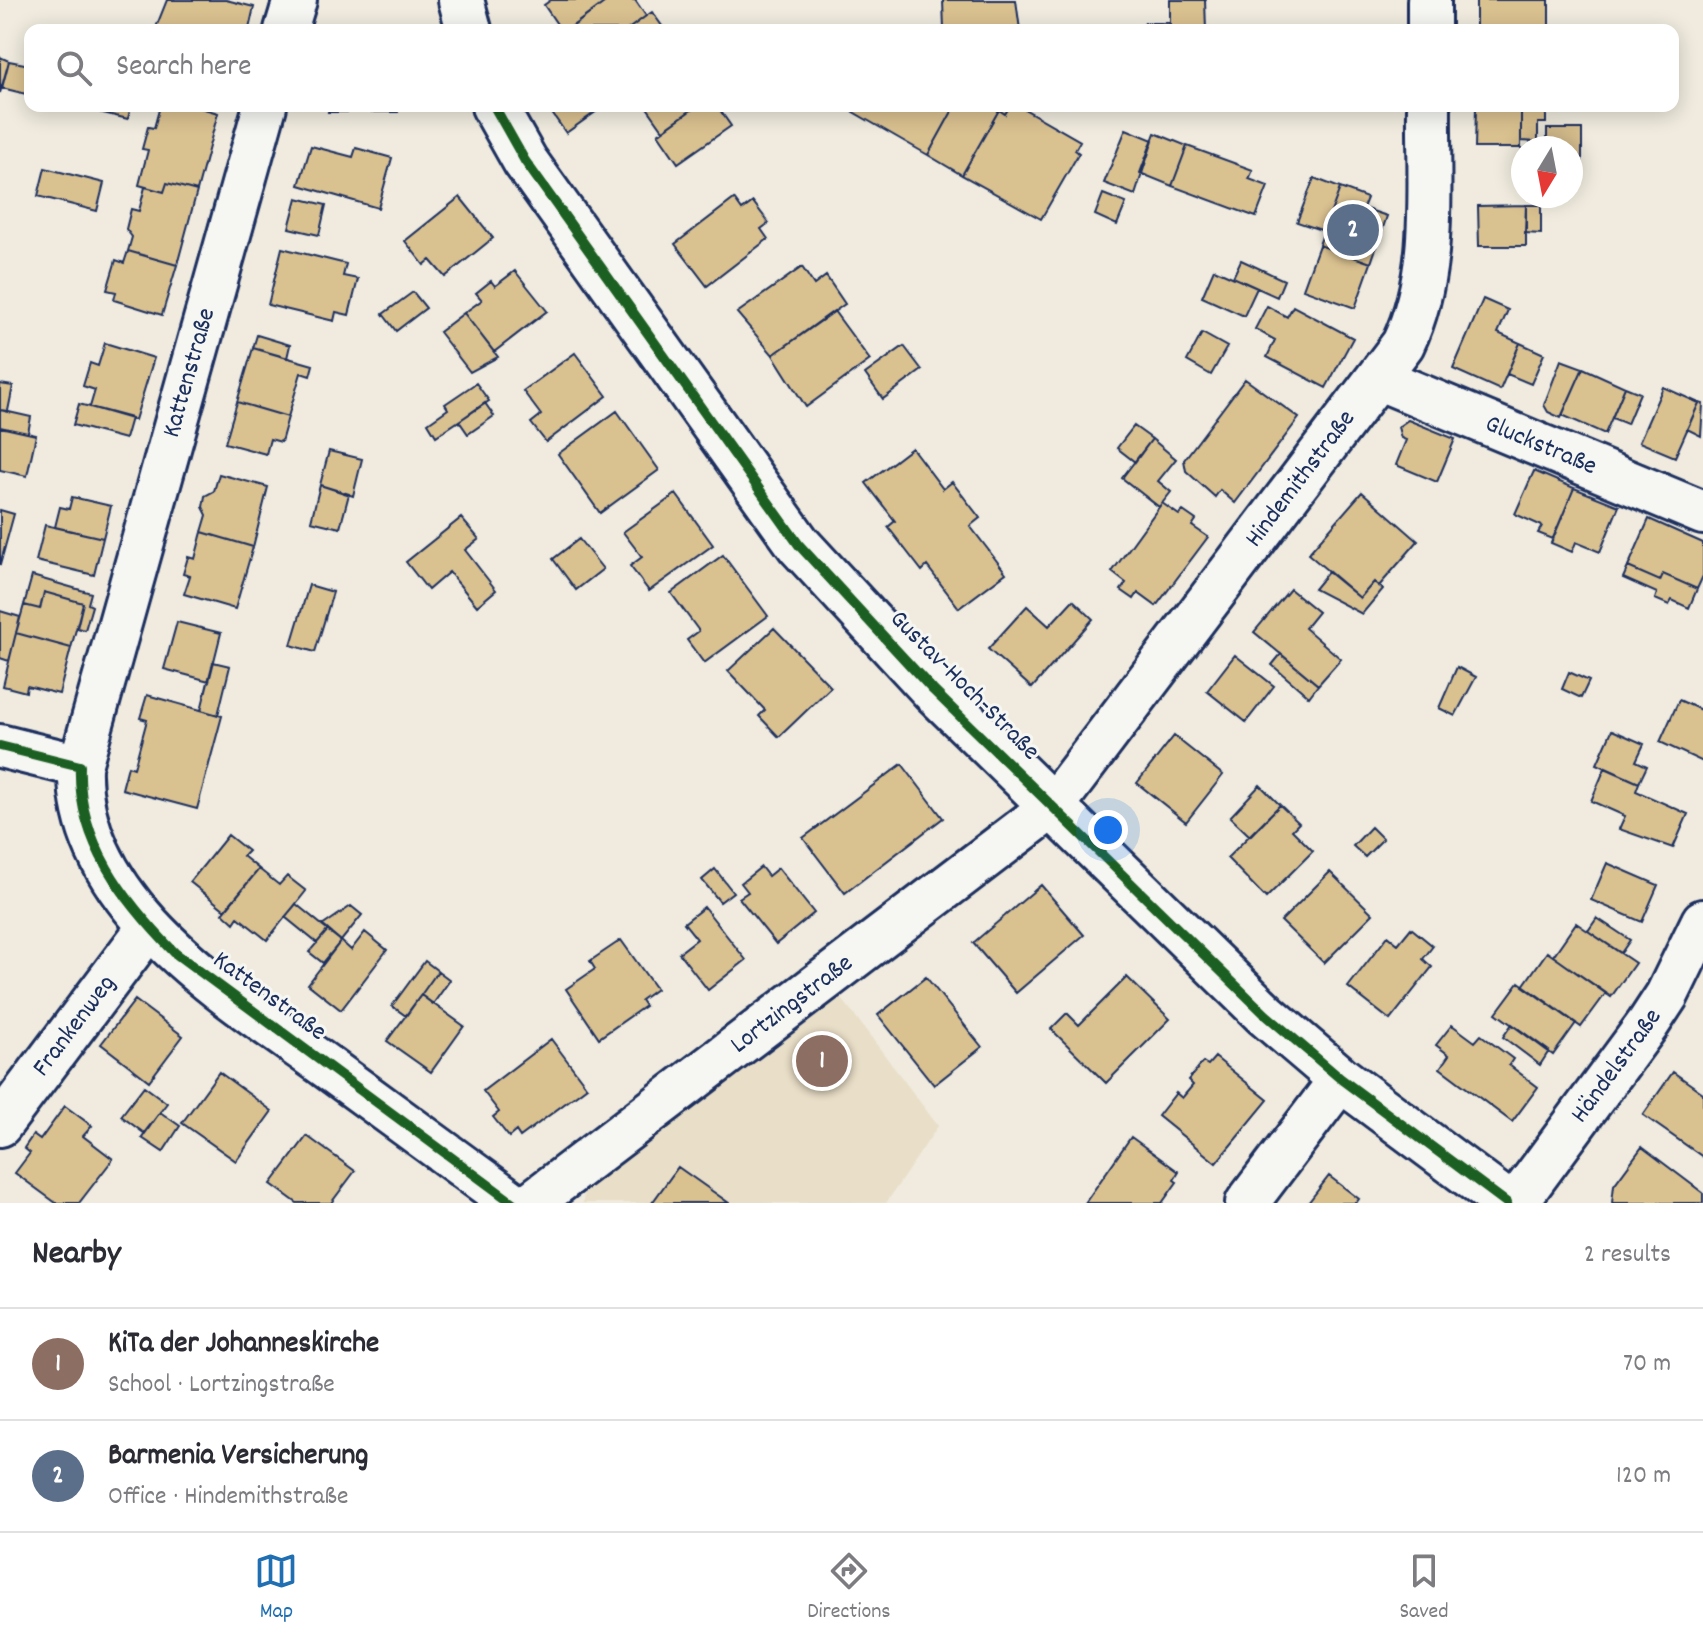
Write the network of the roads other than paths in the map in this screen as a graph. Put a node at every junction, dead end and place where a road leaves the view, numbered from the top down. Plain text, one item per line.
1 (295, 0) edge
2 (461, 0) edge
3 (1429, 0) edge
4 (288, 24) edge
5 (467, 24) edge
6 (1429, 24) edge
7 (263, 112) edge
8 (497, 112) edge
9 (1429, 112) edge
10 (1380, 379) junction
11 (1703, 513) edge
12 (0, 746) edge
13 (80, 766) junction
14 (1053, 806) junction
15 (1703, 921) edge
16 (149, 927) junction
17 (1341, 1079) junction
18 (0, 1125) edge
19 (513, 1203) edge
20 (531, 1203) edge
21 (1247, 1203) edge
22 (1507, 1203) edge
23 (1516, 1203) edge

1 - 4 street
2 - 5 main road
3 - 6 street
7 - 13 street, Kattenstraße
8 - 14 main road, Gustav-Hoch-Straße
9 - 10 street, Hindemithstraße
10 - 11 street, Gluckstraße
10 - 14 street, Hindemithstraße
12 - 13 street
13 - 16 street, Kattenstraße
14 - 17 main road, Gustav-Hoch-Straße
14 - 20 street, Lortzingstraße
15 - 23 street, Händelstraße
16 - 18 street, Frankenweg
16 - 19 street, Kattenstraße
17 - 21 street
17 - 22 main road, Gustav-Hoch-Straße

